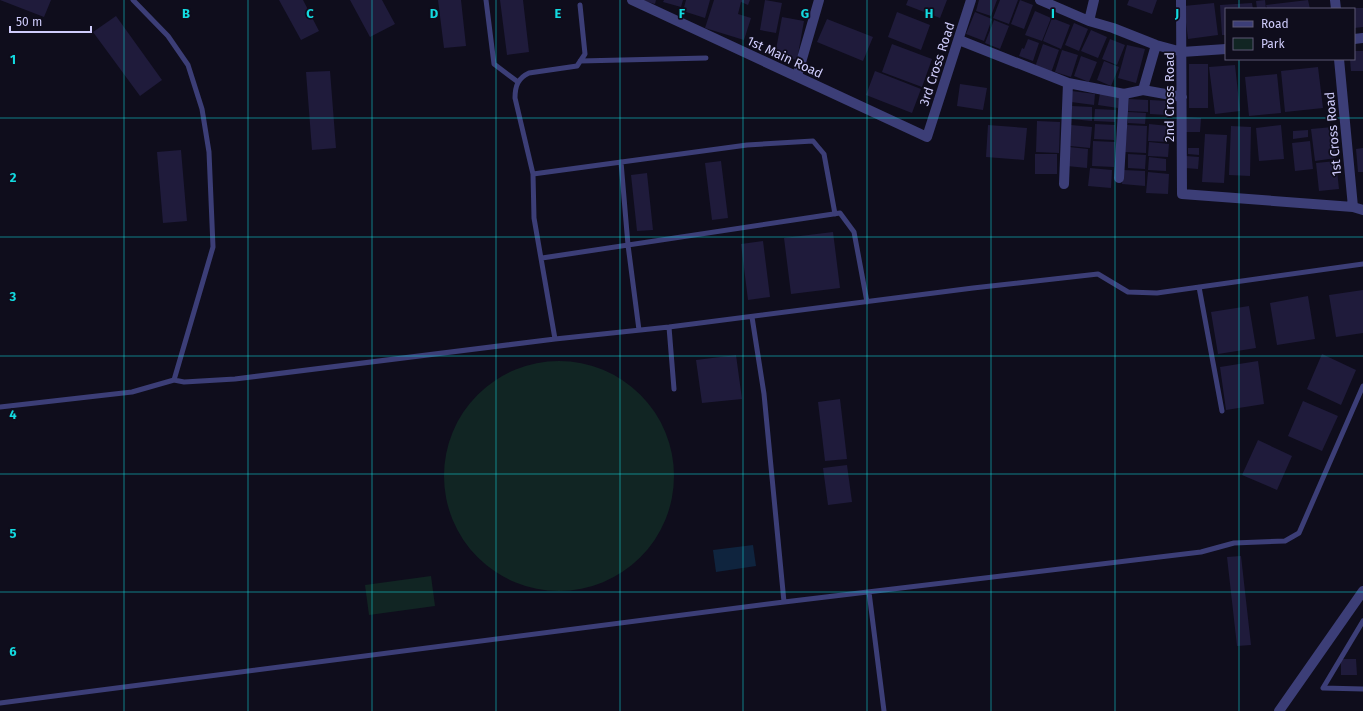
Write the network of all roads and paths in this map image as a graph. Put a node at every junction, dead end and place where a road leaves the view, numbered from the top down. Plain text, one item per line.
1 (133, 0) edge
2 (486, 0) edge
3 (632, 0) edge
4 (819, 0) edge
5 (971, 0) edge
6 (1040, 0) edge
7 (1094, 0) edge
8 (1181, 0) edge
9 (580, 5) dead end
10 (1089, 21) junction
11 (959, 40) junction
12 (1156, 45) junction
13 (1225, 49) edge
14 (1182, 52) junction
15 (706, 58) dead end
16 (1339, 60) edge
17 (580, 62) junction
18 (797, 76) junction
19 (518, 82) junction
20 (1068, 84) junction
21 (1143, 90) junction
22 (1124, 94) junction
23 (1182, 97) junction
24 (927, 137) joint
25 (621, 162) junction
26 (533, 174) junction
27 (1119, 178) dead end
28 (1064, 184) dead end
29 (1353, 207) junction
30 (1363, 210) edge
31 (835, 214) junction
32 (628, 245) junction
33 (542, 258) junction
34 (1363, 264) edge
35 (1198, 287) junction
36 (867, 302) junction
37 (752, 316) junction
38 (669, 327) junction
39 (639, 330) junction
40 (555, 339) junction
41 (174, 380) junction
42 (1363, 386) edge
43 (674, 389) dead end
44 (0, 407) edge
45 (1222, 411) dead end
46 (1363, 591) edge
47 (869, 592) junction
48 (784, 602) junction
49 (1363, 621) edge
50 (1363, 690) edge
51 (0, 703) edge
52 (884, 711) edge
53 (1279, 711) edge

1 - 41 lane
2 - 19 lane
3 - 18 street, 1st Main Road
4 - 18 street
5 - 11 street, 3rd Cross Road
6 - 10 street
7 - 10 street
8 - 14 street, 2nd Cross Road
9 - 17 lane
10 - 12 street
11 - 20 street
11 - 24 street, 3rd Cross Road
12 - 14 street
12 - 21 street
13 - 14 street
14 - 23 street, 2nd Cross Road
15 - 17 lane
16 - 29 street, 1st Cross Road
17 - 19 lane
18 - 24 street, 1st Main Road
19 - 26 lane
20 - 22 street
20 - 28 street
21 - 22 street
21 - 23 street
22 - 27 street
23 - 29 street, 2nd Cross Road
25 - 26 lane
25 - 31 lane
25 - 32 lane
26 - 33 lane
29 - 30 street
31 - 32 lane
31 - 36 lane
32 - 33 lane
32 - 39 lane
33 - 40 lane
34 - 35 lane
35 - 36 lane
35 - 45 lane
36 - 37 lane
37 - 38 lane
37 - 48 lane
38 - 39 lane
38 - 43 lane
39 - 40 lane
40 - 41 lane
41 - 44 lane
42 - 47 lane
46 - 53 street
47 - 48 lane
47 - 52 lane
48 - 51 lane
49 - 50 lane

